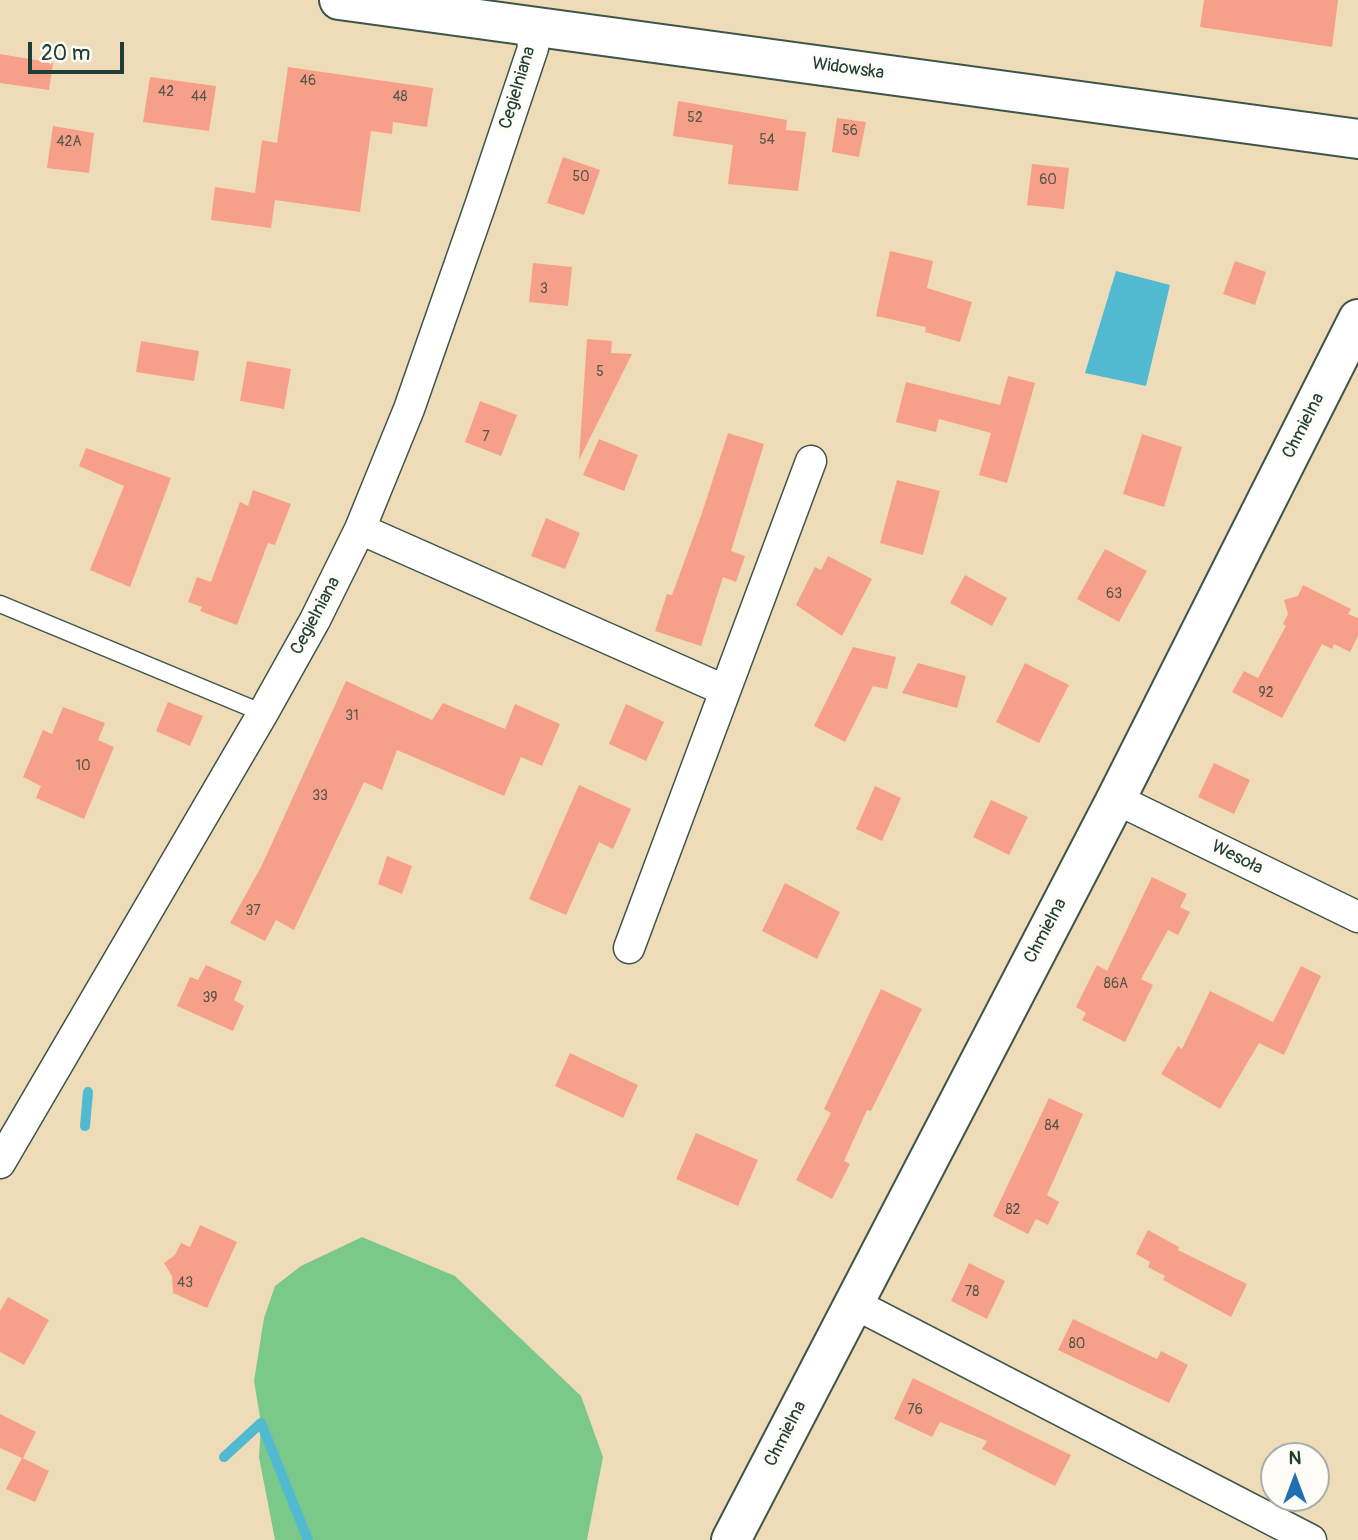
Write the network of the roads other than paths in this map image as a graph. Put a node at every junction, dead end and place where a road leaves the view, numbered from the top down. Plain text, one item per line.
1 (339, 0) edge
2 (531, 26) junction
3 (1358, 139) edge
4 (1358, 319) edge
5 (811, 461) dead end
6 (360, 529) junction
7 (0, 604) edge
8 (724, 690) junction
9 (263, 713) junction
10 (1116, 799) junction
11 (1358, 918) edge
12 (629, 948) dead end
13 (0, 1163) edge
14 (853, 1303) junction
15 (731, 1540) edge
16 (1311, 1540) edge

1 - 2 street, Widowska
2 - 3 street, Widowska
2 - 6 street, Cegielniana
4 - 10 street, Chmielna
5 - 8 street
6 - 8 street
6 - 9 street, Cegielniana
7 - 9 lane
8 - 12 street
9 - 13 street, Cegielniana
10 - 11 street, Wesoła
10 - 14 street, Chmielna
14 - 15 street, Chmielna
14 - 16 street

